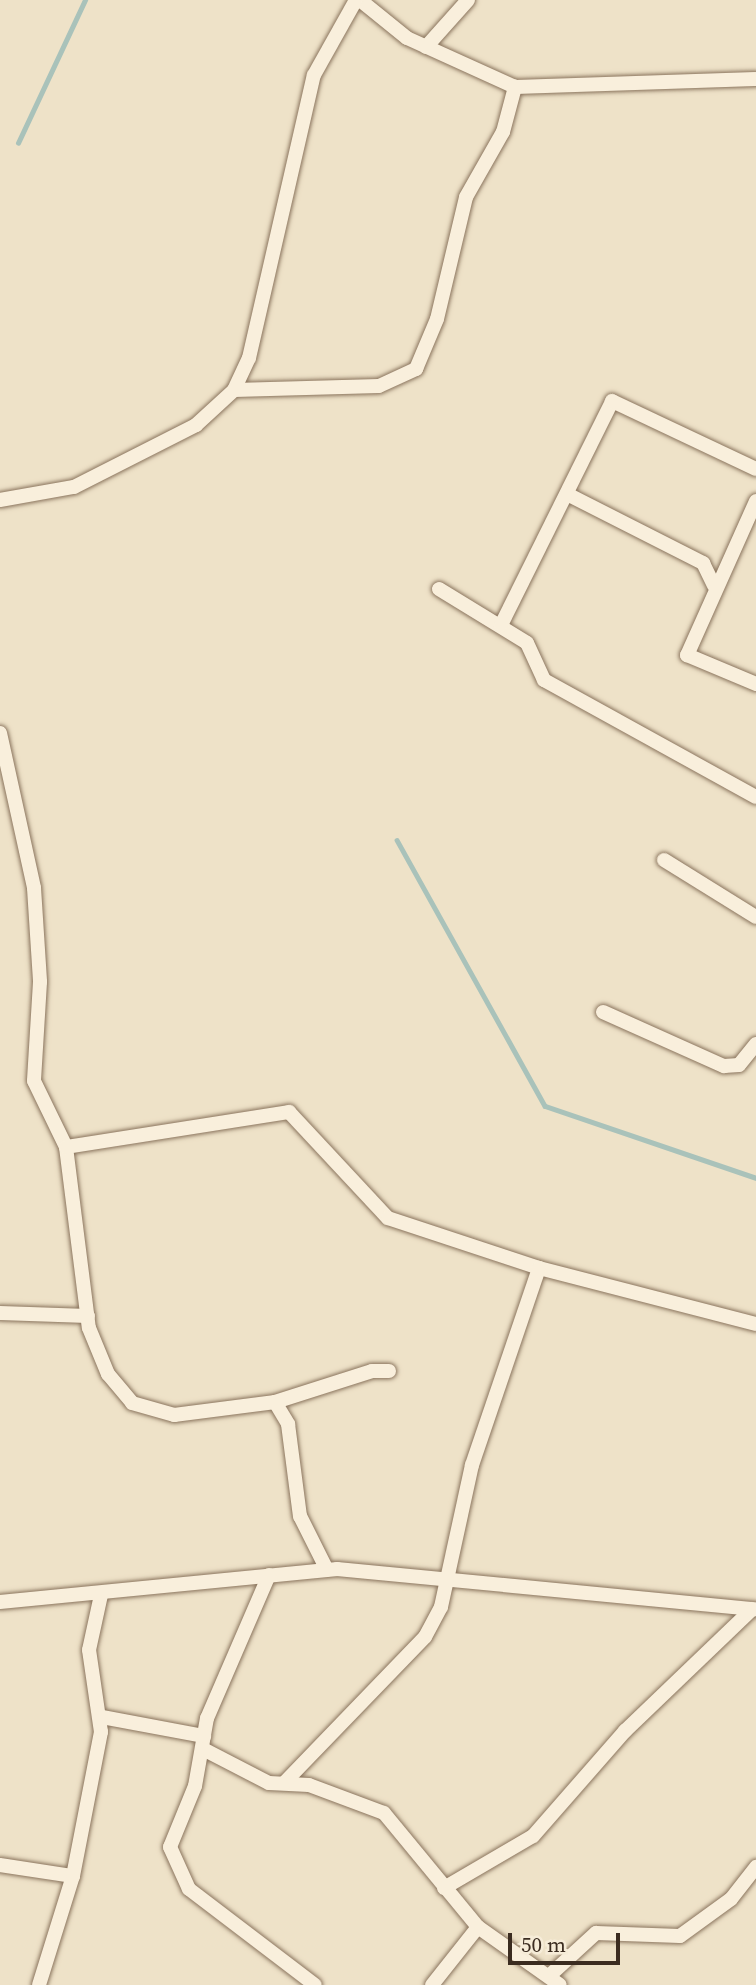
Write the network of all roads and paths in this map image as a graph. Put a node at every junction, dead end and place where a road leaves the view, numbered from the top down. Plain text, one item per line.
1 (358, 0) edge
2 (468, 0) edge
3 (426, 47) junction
4 (756, 79) edge
5 (515, 87) junction
6 (234, 390) junction
7 (756, 469) edge
8 (567, 494) junction
9 (0, 500) edge
10 (756, 500) edge
11 (714, 586) junction
12 (439, 589) dead end
13 (500, 625) junction
14 (756, 684) edge
15 (0, 733) edge
16 (756, 797) edge
17 (664, 860) dead end
18 (756, 917) edge
19 (603, 1012) dead end
20 (756, 1044) edge
21 (66, 1147) junction
22 (539, 1268) junction
23 (0, 1313) edge
24 (88, 1316) junction
25 (756, 1324) edge
26 (389, 1371) dead end
27 (275, 1402) junction
28 (327, 1570) junction
29 (269, 1574) junction
30 (451, 1579) junction
31 (101, 1595) junction
32 (0, 1602) edge
33 (754, 1609) edge
34 (102, 1717) junction
35 (204, 1743) junction
36 (284, 1783) junction
37 (0, 1865) edge
38 (756, 1867) edge
39 (73, 1876) junction
40 (444, 1888) junction
41 (478, 1927) junction
42 (554, 1981) edge
43 (39, 1985) edge
44 (314, 1985) edge
45 (432, 1985) edge

1 - 3 street
1 - 6 street
2 - 3 street
3 - 5 street
4 - 5 street
5 - 6 street
6 - 9 street
7 - 8 street
8 - 11 street
8 - 13 street
10 - 11 street
11 - 14 street
12 - 13 street
13 - 16 street
15 - 21 street
17 - 18 street
19 - 20 street
21 - 22 street
21 - 24 street
22 - 25 street
22 - 30 street
23 - 24 street
24 - 27 street
26 - 27 street
27 - 28 street
28 - 29 street
28 - 30 street
29 - 31 street
29 - 35 street
30 - 33 street
30 - 36 street
31 - 32 street
31 - 34 street
33 - 40 street
34 - 35 street
34 - 39 street
35 - 36 street
35 - 44 street
36 - 40 street
37 - 39 street
38 - 42 street
39 - 43 street
40 - 41 street
41 - 42 street
41 - 45 street

